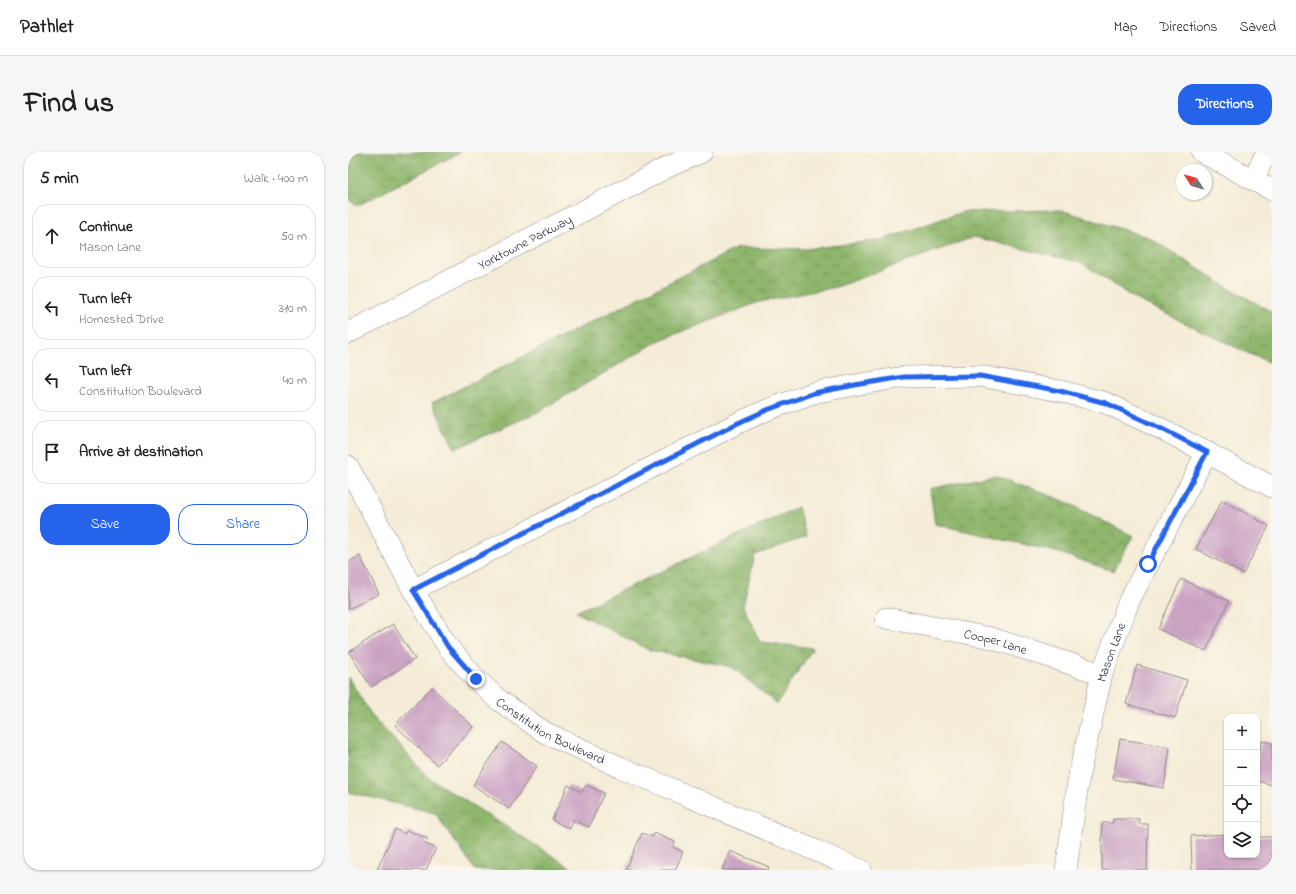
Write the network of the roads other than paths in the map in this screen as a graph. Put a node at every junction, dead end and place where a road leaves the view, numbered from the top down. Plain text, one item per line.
1 (702, 152) edge
2 (1202, 152) edge
3 (1266, 152) edge
4 (1253, 179) junction
5 (1272, 190) edge
6 (348, 333) edge
7 (1207, 452) junction
8 (348, 466) edge
9 (1272, 487) edge
10 (413, 590) junction
11 (886, 618) dead end
12 (1102, 674) junction
13 (861, 870) edge
14 (1066, 870) edge

1 - 6 street, Yorktowne Parkway
2 - 4 street
3 - 4 street
4 - 5 street
7 - 9 street
7 - 10 street
7 - 12 street, Mason Lane
8 - 10 street, Constitution Boulevard
10 - 13 street, Constitution Boulevard
11 - 12 street, Cooper Lane
12 - 14 street, Mason Lane

